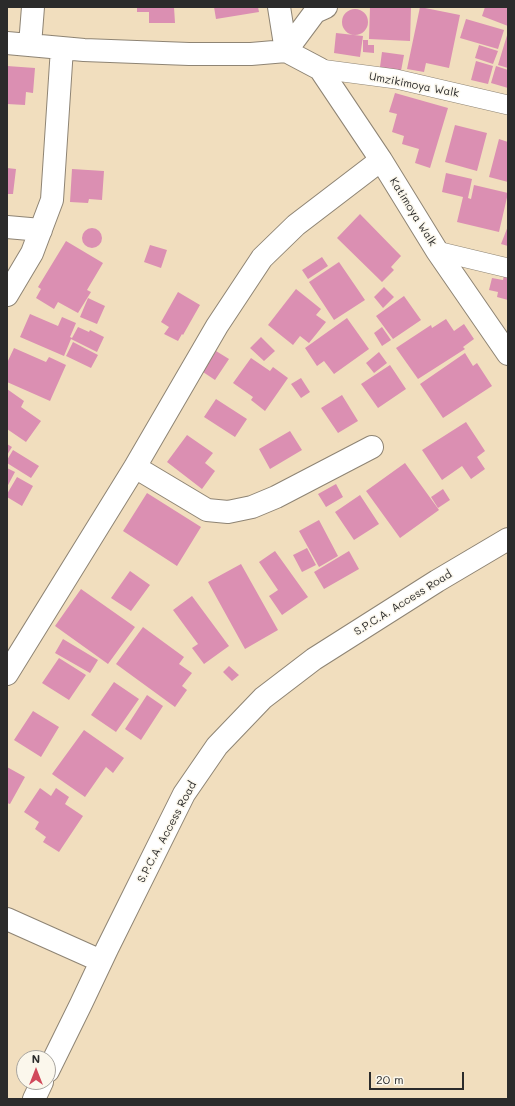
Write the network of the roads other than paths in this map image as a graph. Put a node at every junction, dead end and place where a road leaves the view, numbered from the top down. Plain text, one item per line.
1 (33, 7) edge
2 (279, 7) edge
3 (326, 7) edge
4 (7, 43) edge
5 (30, 45) junction
6 (62, 48) junction
7 (286, 51) junction
8 (320, 69) junction
9 (508, 105) edge
10 (381, 160) junction
11 (7, 227) edge
12 (41, 230) junction
13 (437, 251) junction
14 (508, 268) edge
15 (7, 295) edge
16 (508, 354) edge
17 (372, 447) dead end
18 (135, 467) junction
19 (508, 539) edge
20 (7, 674) edge
21 (7, 919) edge
22 (101, 961) junction
23 (56, 1055) edge

1 - 5 street
2 - 7 street
3 - 7 street
4 - 5 street
5 - 6 street
6 - 7 street
6 - 12 street
7 - 8 street
8 - 9 lane, Umzikimoya Walk
8 - 10 street, Katimoya Walk
10 - 13 street, Katimoya Walk
10 - 18 street
11 - 12 street
12 - 15 street
13 - 14 lane
13 - 16 street, Katimoya Walk
17 - 18 street
18 - 20 street
19 - 22 street, S.P.C.A. Access Road
21 - 22 street
22 - 23 street, S.P.C.A. Access Road

